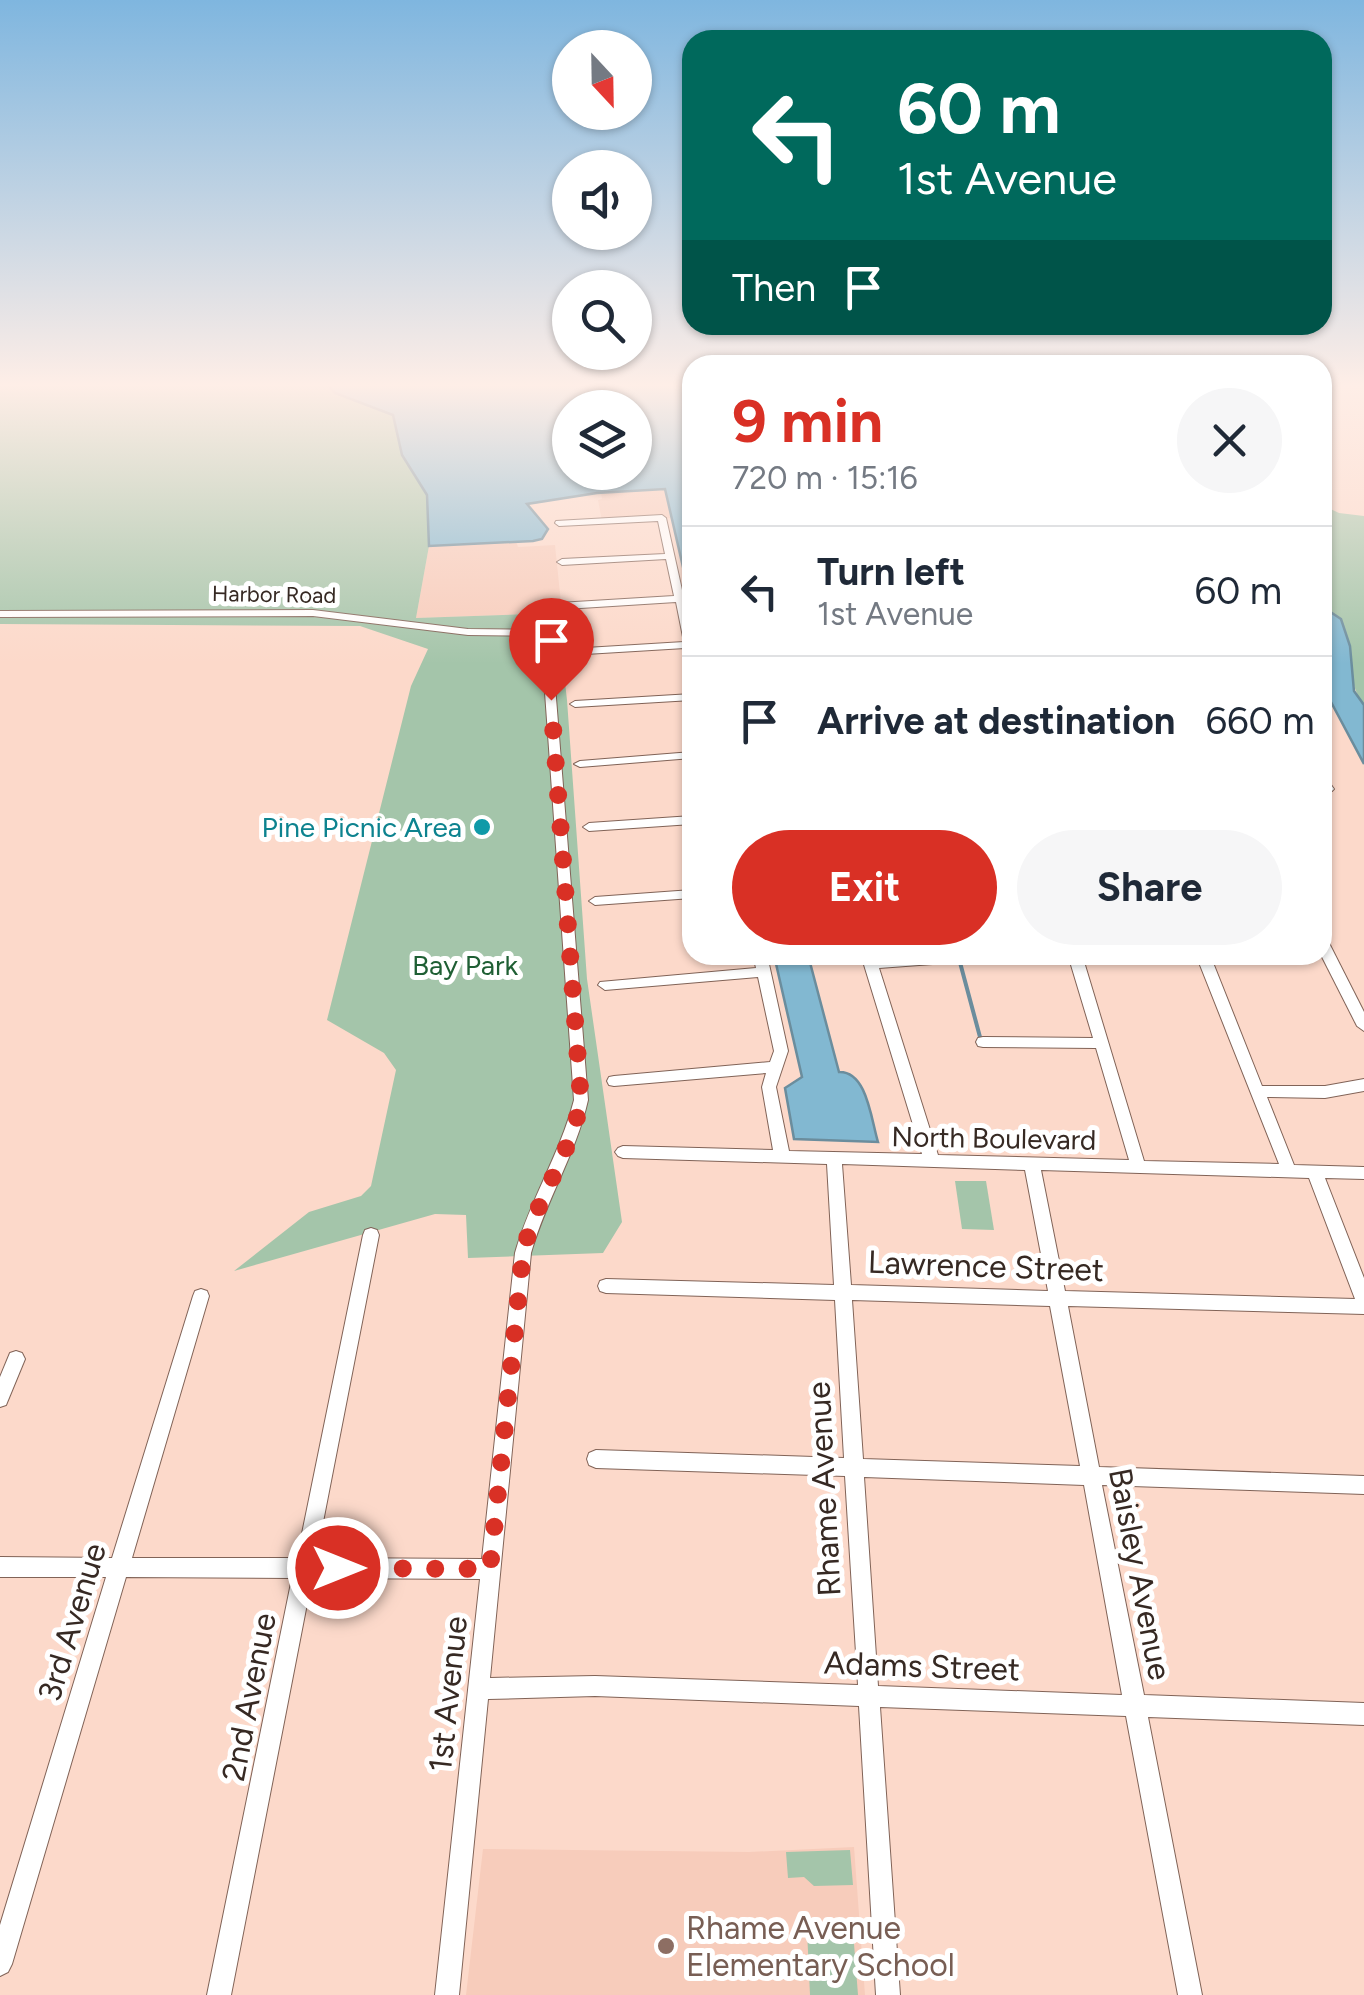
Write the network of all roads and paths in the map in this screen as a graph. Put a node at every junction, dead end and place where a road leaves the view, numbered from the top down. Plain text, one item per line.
1 (560, 523) dead end
2 (670, 556) junction
3 (562, 562) dead end
4 (680, 598) junction
5 (682, 607) edge
6 (0, 614) edge
7 (546, 633) junction
8 (682, 650) edge
9 (570, 652) dead end
10 (682, 698) edge
11 (575, 704) dead end
12 (682, 756) edge
13 (580, 764) dead end
14 (682, 821) edge
15 (589, 827) dead end
16 (682, 895) edge
17 (595, 901) dead end
18 (1332, 964) edge
19 (762, 965) edge
20 (871, 965) edge
21 (1078, 965) edge
22 (1207, 965) edge
23 (763, 972) junction
24 (605, 985) dead end
25 (1364, 1026) edge
26 (983, 1042) dead end
27 (1101, 1043) junction
28 (776, 1066) junction
29 (614, 1081) dead end
30 (1364, 1084) edge
31 (1257, 1092) junction
32 (623, 1152) dead end
33 (782, 1156) junction
34 (834, 1159) junction
35 (932, 1161) junction
36 (1032, 1164) junction
37 (1138, 1166) junction
38 (1288, 1171) junction
39 (1314, 1171) junction
40 (1364, 1173) edge
41 (371, 1235) dead end
42 (606, 1286) dead end
43 (842, 1292) junction
44 (201, 1296) dead end
45 (1057, 1298) junction
46 (1364, 1304) edge
47 (16, 1359) dead end
48 (0, 1399) edge
49 (596, 1459) dead end
50 (852, 1468) junction
51 (1091, 1477) junction
52 (1364, 1485) edge
53 (0, 1567) edge
54 (120, 1568) junction
55 (305, 1568) junction
56 (490, 1569) junction
57 (478, 1689) junction
58 (866, 1696) junction
59 (1134, 1706) junction
60 (1364, 1714) edge
61 (0, 1964) edge
62 (219, 1995) edge
63 (447, 1995) edge
64 (888, 1995) edge
65 (1190, 1995) edge

1 - 2 street
2 - 3 street
2 - 4 street
4 - 5 street
4 - 7 street
6 - 7 street, Harbor Road
7 - 56 street, 1st Avenue
8 - 9 street
10 - 11 street
12 - 13 street
14 - 15 street
16 - 17 street
18 - 25 street
19 - 23 street
20 - 35 street
21 - 27 street
22 - 31 street
23 - 24 street
23 - 28 street
26 - 27 street
27 - 37 street
28 - 29 street
28 - 33 street
30 - 31 street
31 - 38 street
32 - 33 street, North Boulevard
33 - 34 street, North Boulevard
34 - 35 street, North Boulevard
34 - 43 street, Rhame Avenue
35 - 36 street, North Boulevard
36 - 37 street, North Boulevard
36 - 45 street, Baisley Avenue
37 - 38 street, North Boulevard
38 - 39 street, North Boulevard
39 - 40 street, North Boulevard
39 - 46 street
41 - 55 street, 2nd Avenue
42 - 43 street, Lawrence Street
43 - 45 street, Lawrence Street
43 - 50 street, Rhame Avenue
44 - 54 street, 3rd Avenue
45 - 46 street, Lawrence Street
45 - 51 street, Baisley Avenue
47 - 48 street
49 - 50 street
50 - 51 street
50 - 58 street, Rhame Avenue
51 - 52 street
51 - 59 street, Baisley Avenue
53 - 54 street
54 - 55 street
54 - 61 street, 3rd Avenue
55 - 56 street
55 - 62 street, 2nd Avenue
56 - 57 street, 1st Avenue
57 - 58 street, Adams Street
57 - 63 street, 1st Avenue
58 - 59 street, Adams Street
58 - 64 street, Rhame Avenue
59 - 60 street, Adams Street
59 - 65 street, Baisley Avenue

